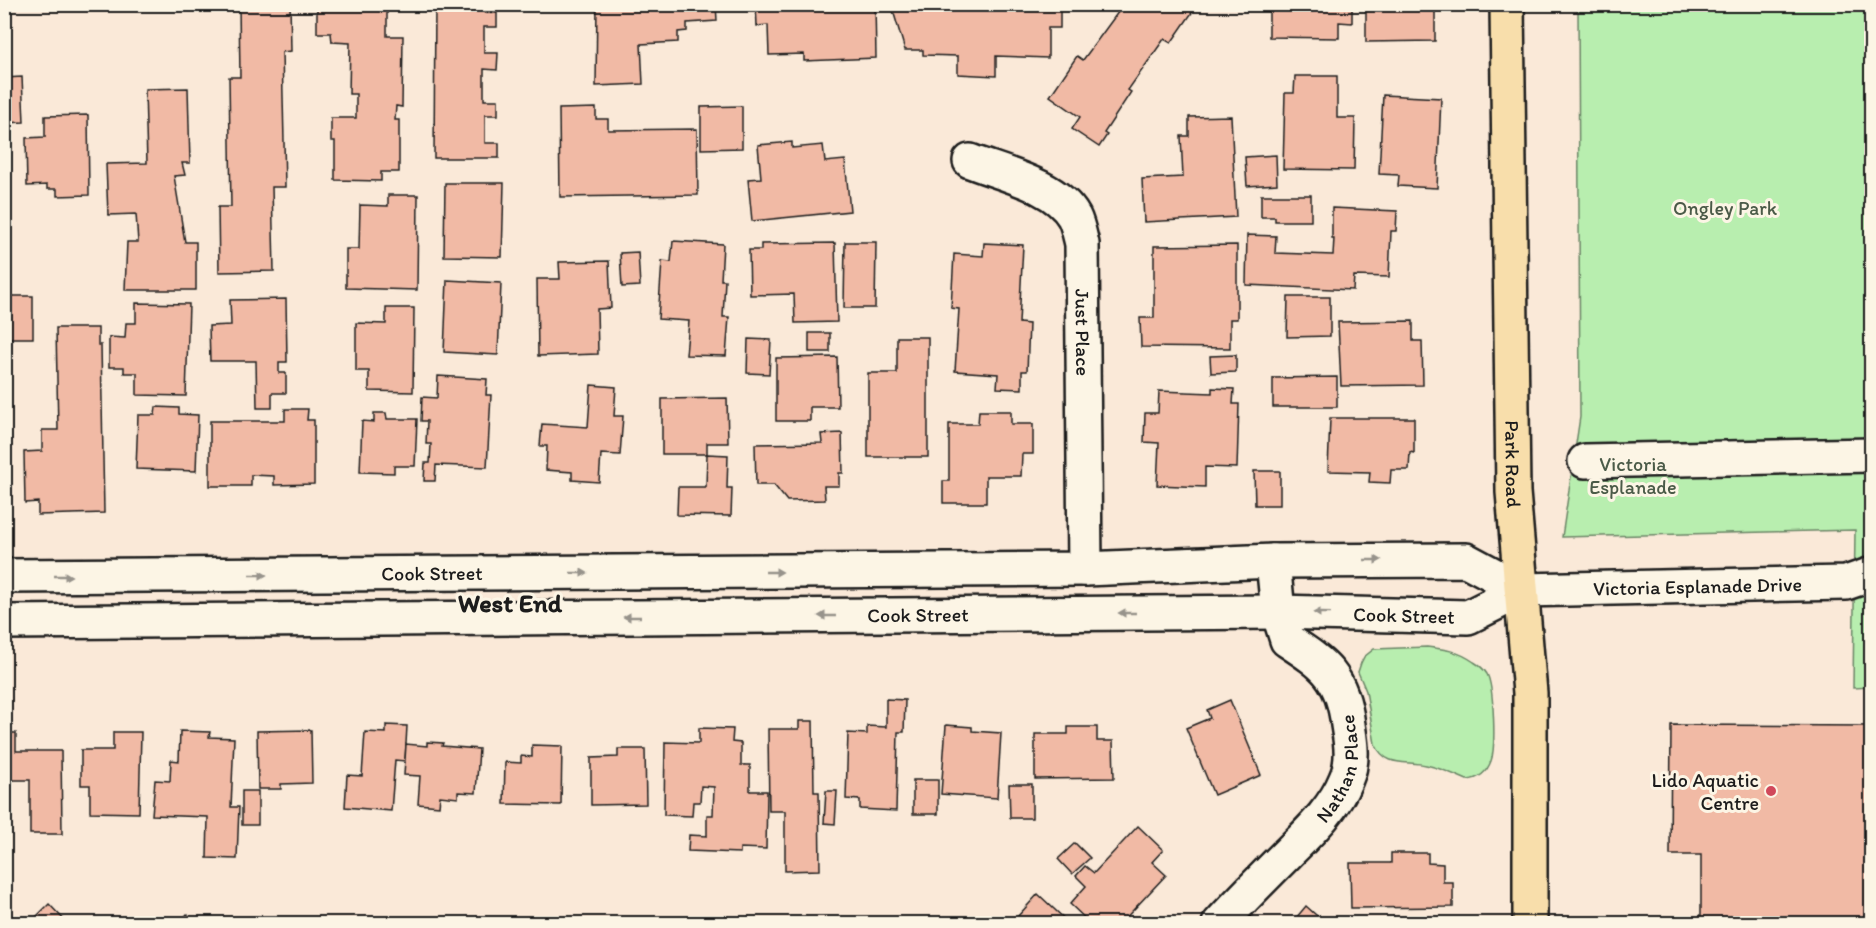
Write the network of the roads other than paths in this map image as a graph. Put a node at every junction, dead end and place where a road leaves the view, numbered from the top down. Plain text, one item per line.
1 (1507, 4) edge
2 (970, 161) dead end
3 (1872, 455) edge
4 (1585, 461) dead end
5 (1273, 561) junction
6 (1084, 569) junction
7 (530, 574) junction
8 (1872, 574) edge
9 (4, 576) edge
10 (1522, 590) junction
11 (1278, 612) junction
12 (533, 618) junction
13 (4, 622) edge
14 (1219, 924) edge
15 (1530, 924) edge

1 - 10 main road, Park Road
2 - 6 street, Just Place
3 - 4 street
5 - 6 street, Cook Street
5 -> 10 street, Cook Street
5 - 11 street, Nathan Place
7 -> 6 street, Cook Street
9 -> 7 street, Cook Street
7 - 12 street
8 - 10 street, Victoria Esplanade Drive
10 -> 11 street, Cook Street
10 - 15 main road, Park Road
11 -> 12 street, Cook Street
11 - 14 street, Nathan Place
12 - 13 street, Cook Street

